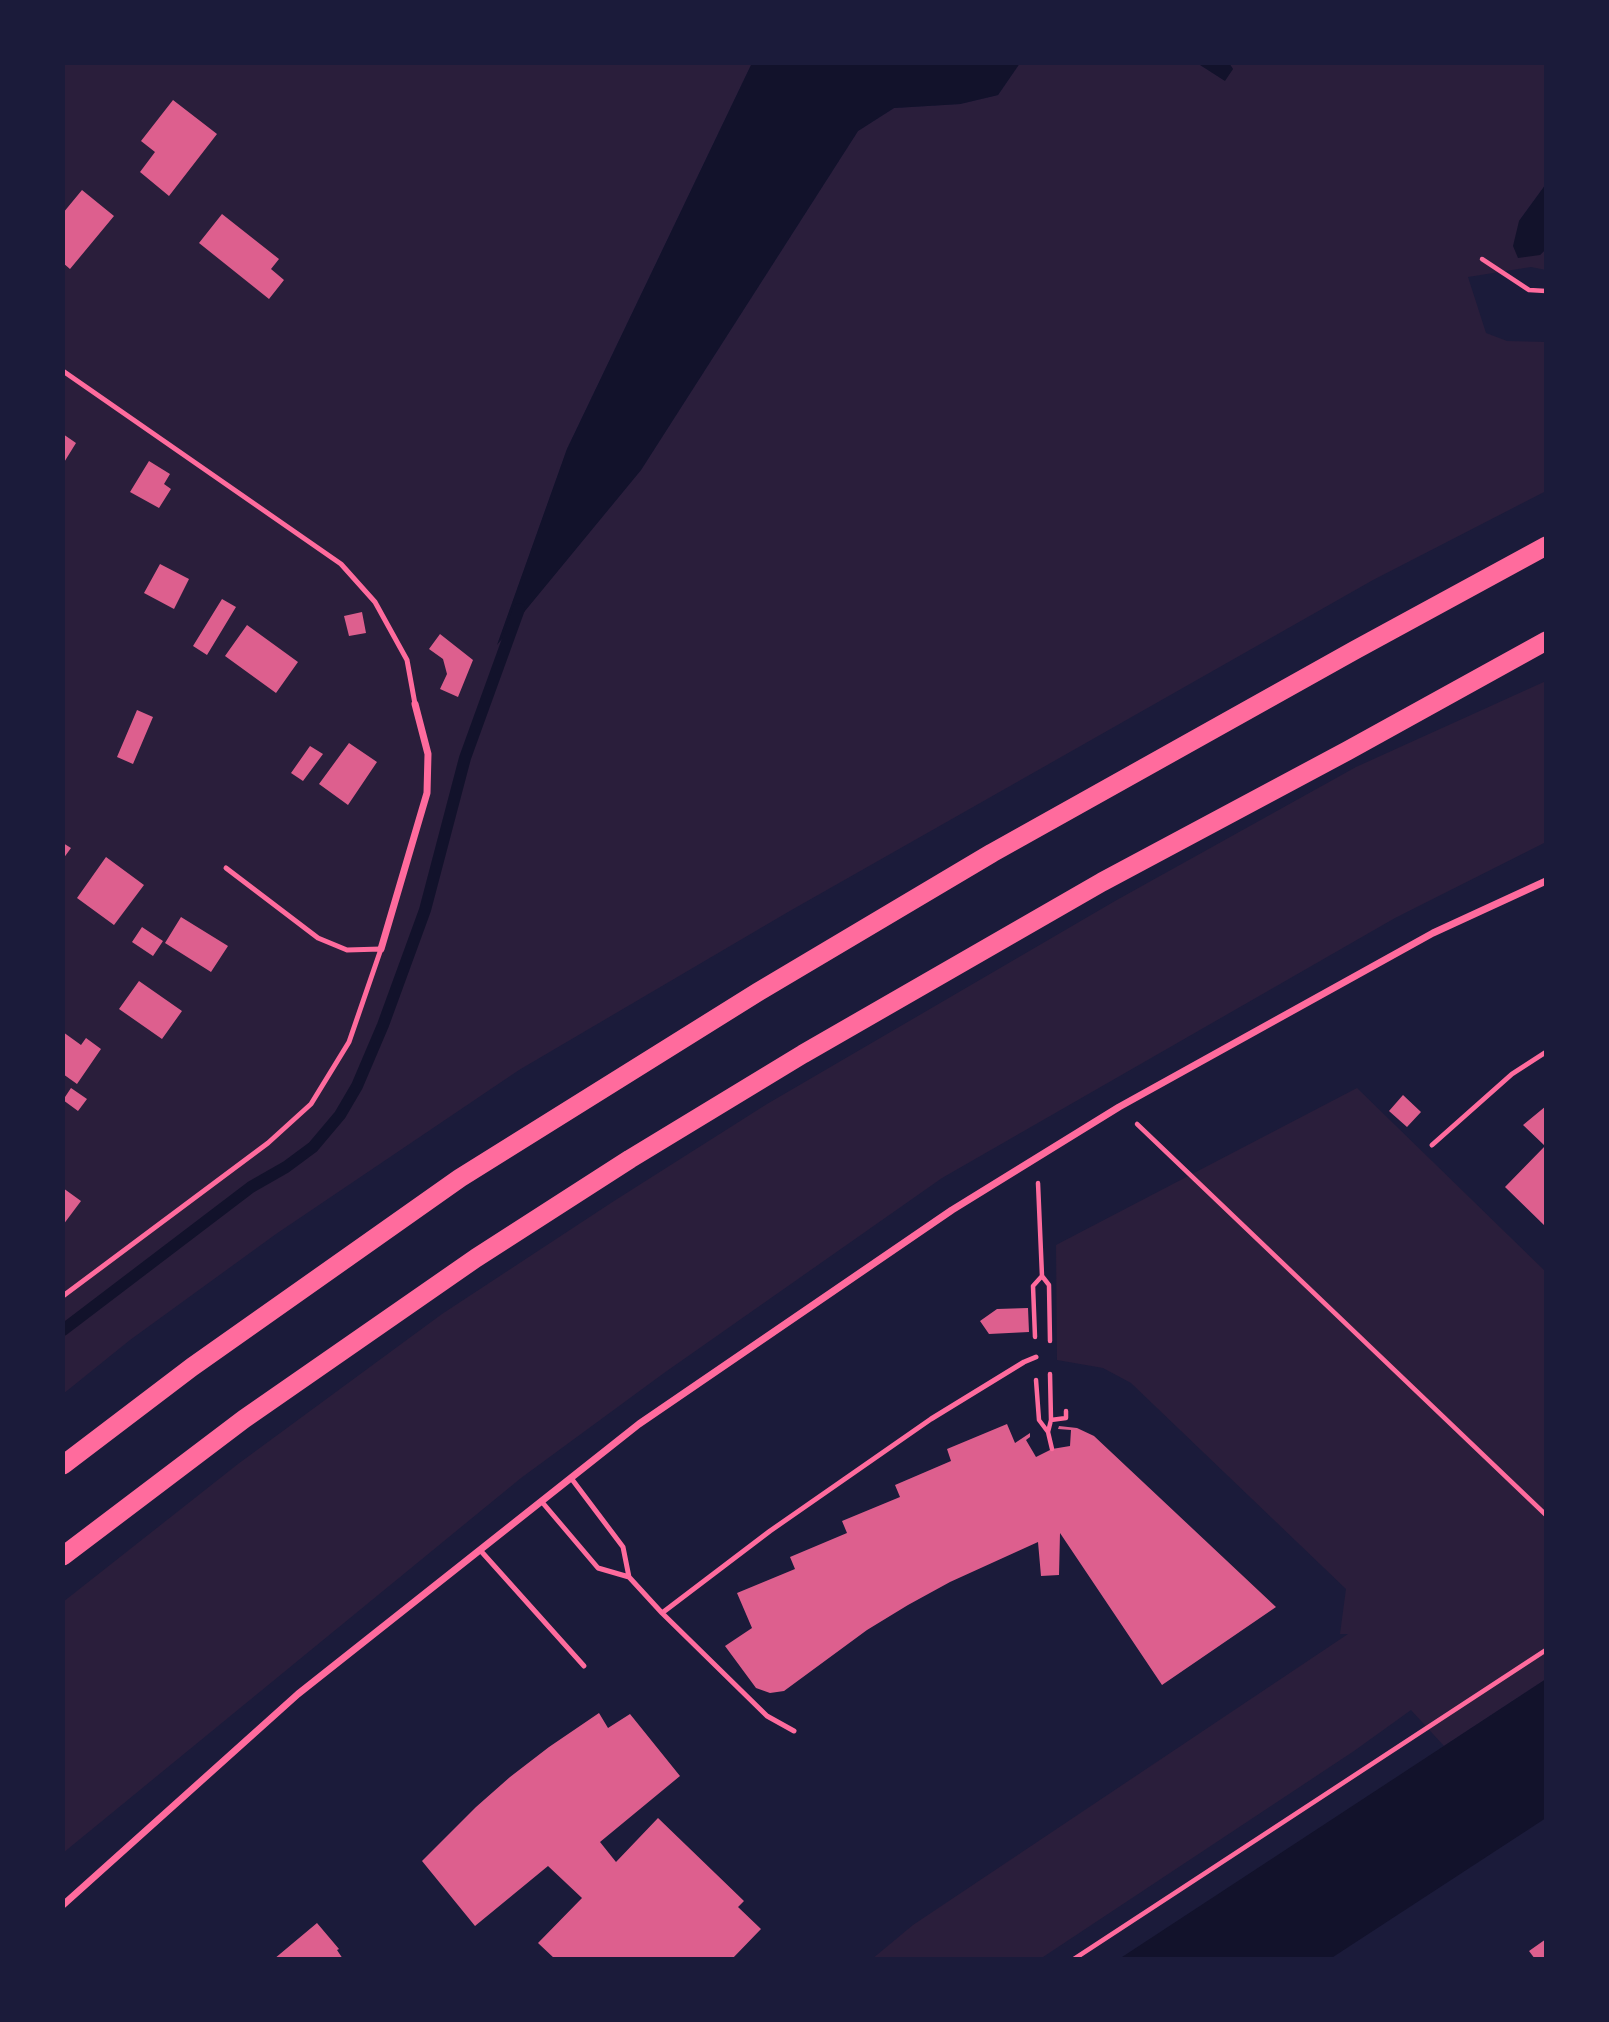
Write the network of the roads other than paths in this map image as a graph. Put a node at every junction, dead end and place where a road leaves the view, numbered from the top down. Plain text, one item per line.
1 (63, 371) edge
2 (1546, 546) edge
3 (1546, 641) edge
4 (415, 704) joint
5 (226, 868) dead end
6 (1546, 881) edge
7 (381, 949) junction
8 (1546, 1052) edge
9 (1432, 1145) dead end
10 (63, 1296) edge
11 (1036, 1357) dead end
12 (63, 1465) edge
13 (570, 1478) junction
14 (542, 1502) junction
15 (480, 1550) junction
16 (63, 1556) edge
17 (629, 1577) junction
18 (662, 1613) junction
19 (584, 1666) dead end
20 (794, 1731) dead end
21 (63, 1905) edge

1 - 4 lane
2 - 12 highway
3 - 16 highway
4 - 7 street
5 - 7 lane
6 - 13 street
7 - 10 lane
8 - 9 lane
11 - 18 lane
13 - 14 street
13 - 17 lane
14 - 15 street
14 - 17 lane
15 - 19 lane
15 - 21 street
17 - 18 lane
18 - 20 lane

